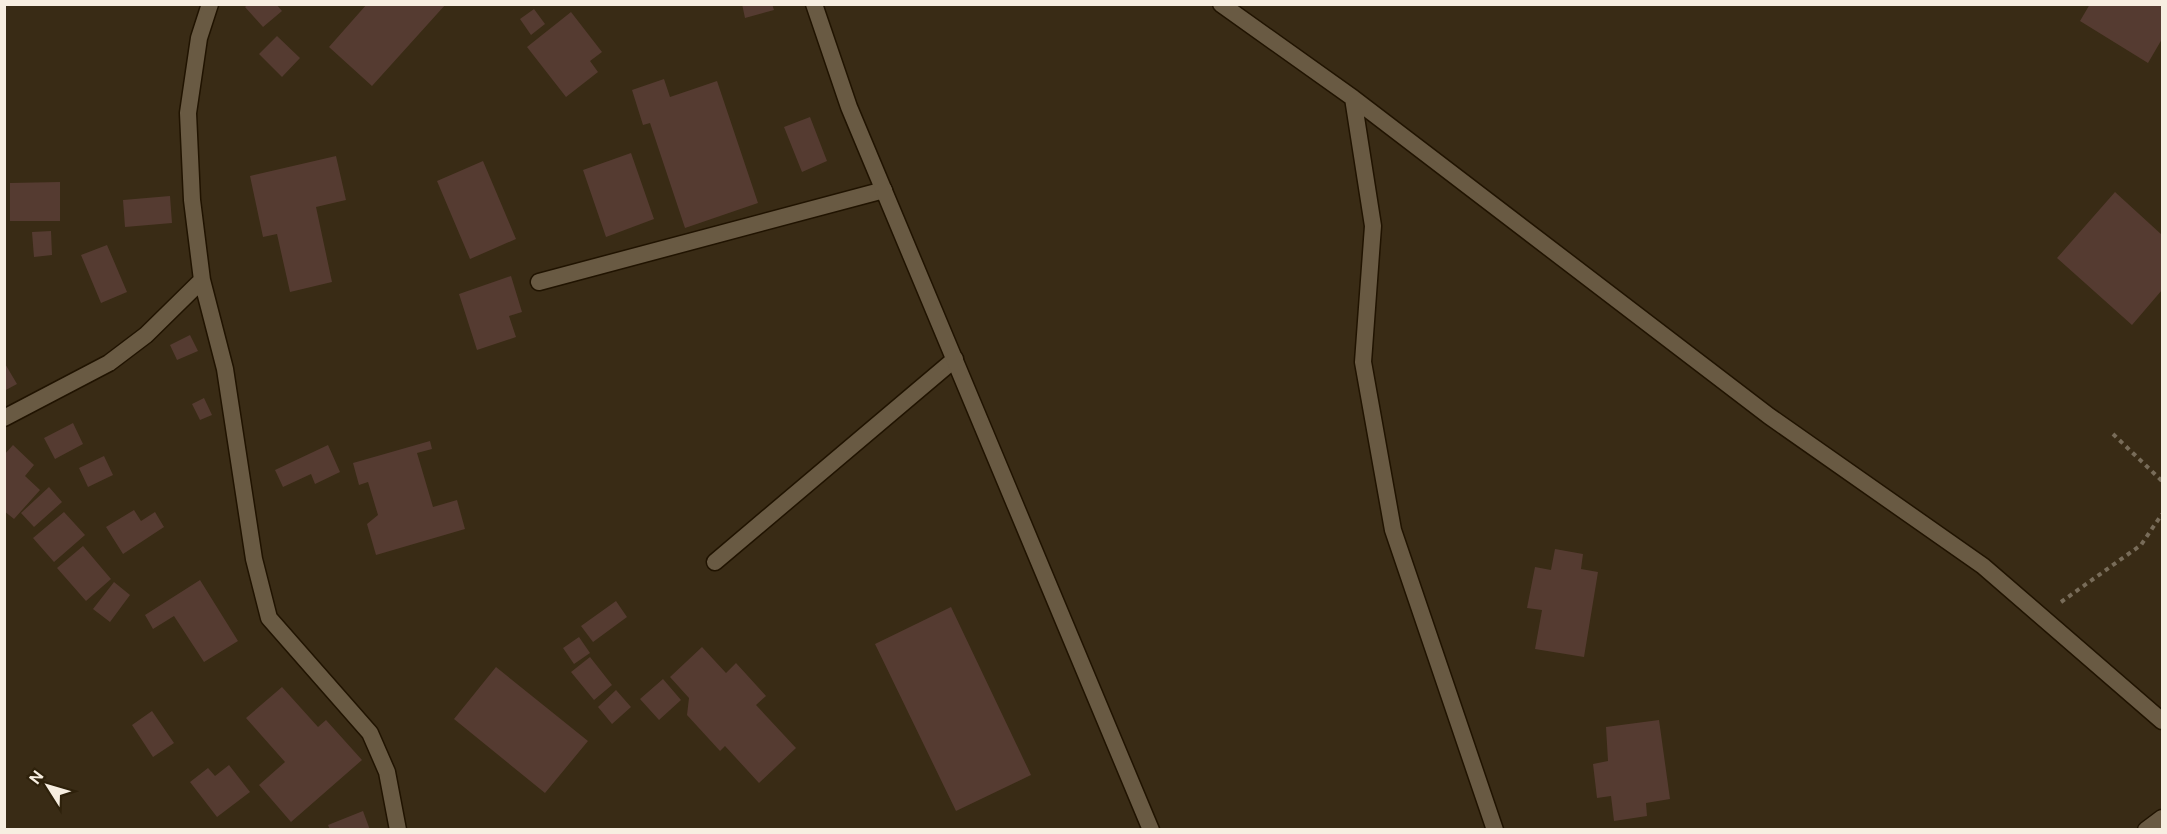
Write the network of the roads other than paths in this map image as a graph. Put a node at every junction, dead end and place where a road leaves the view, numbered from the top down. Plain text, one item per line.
1 (210, 4) edge
2 (814, 4) edge
3 (1221, 4) edge
4 (1353, 98) junction
5 (884, 190) junction
6 (202, 280) junction
7 (539, 282) dead end
8 (955, 360) junction
9 (4, 418) edge
10 (715, 562) dead end
11 (2163, 721) edge
12 (2163, 818) edge
13 (398, 830) edge
14 (1151, 830) edge
15 (1494, 830) edge
16 (2146, 830) edge

1 - 6 street
2 - 5 street
3 - 4 street
4 - 11 street
4 - 15 street
5 - 7 street
5 - 8 street
6 - 9 street
6 - 13 street
8 - 10 street
8 - 14 street
12 - 16 street

